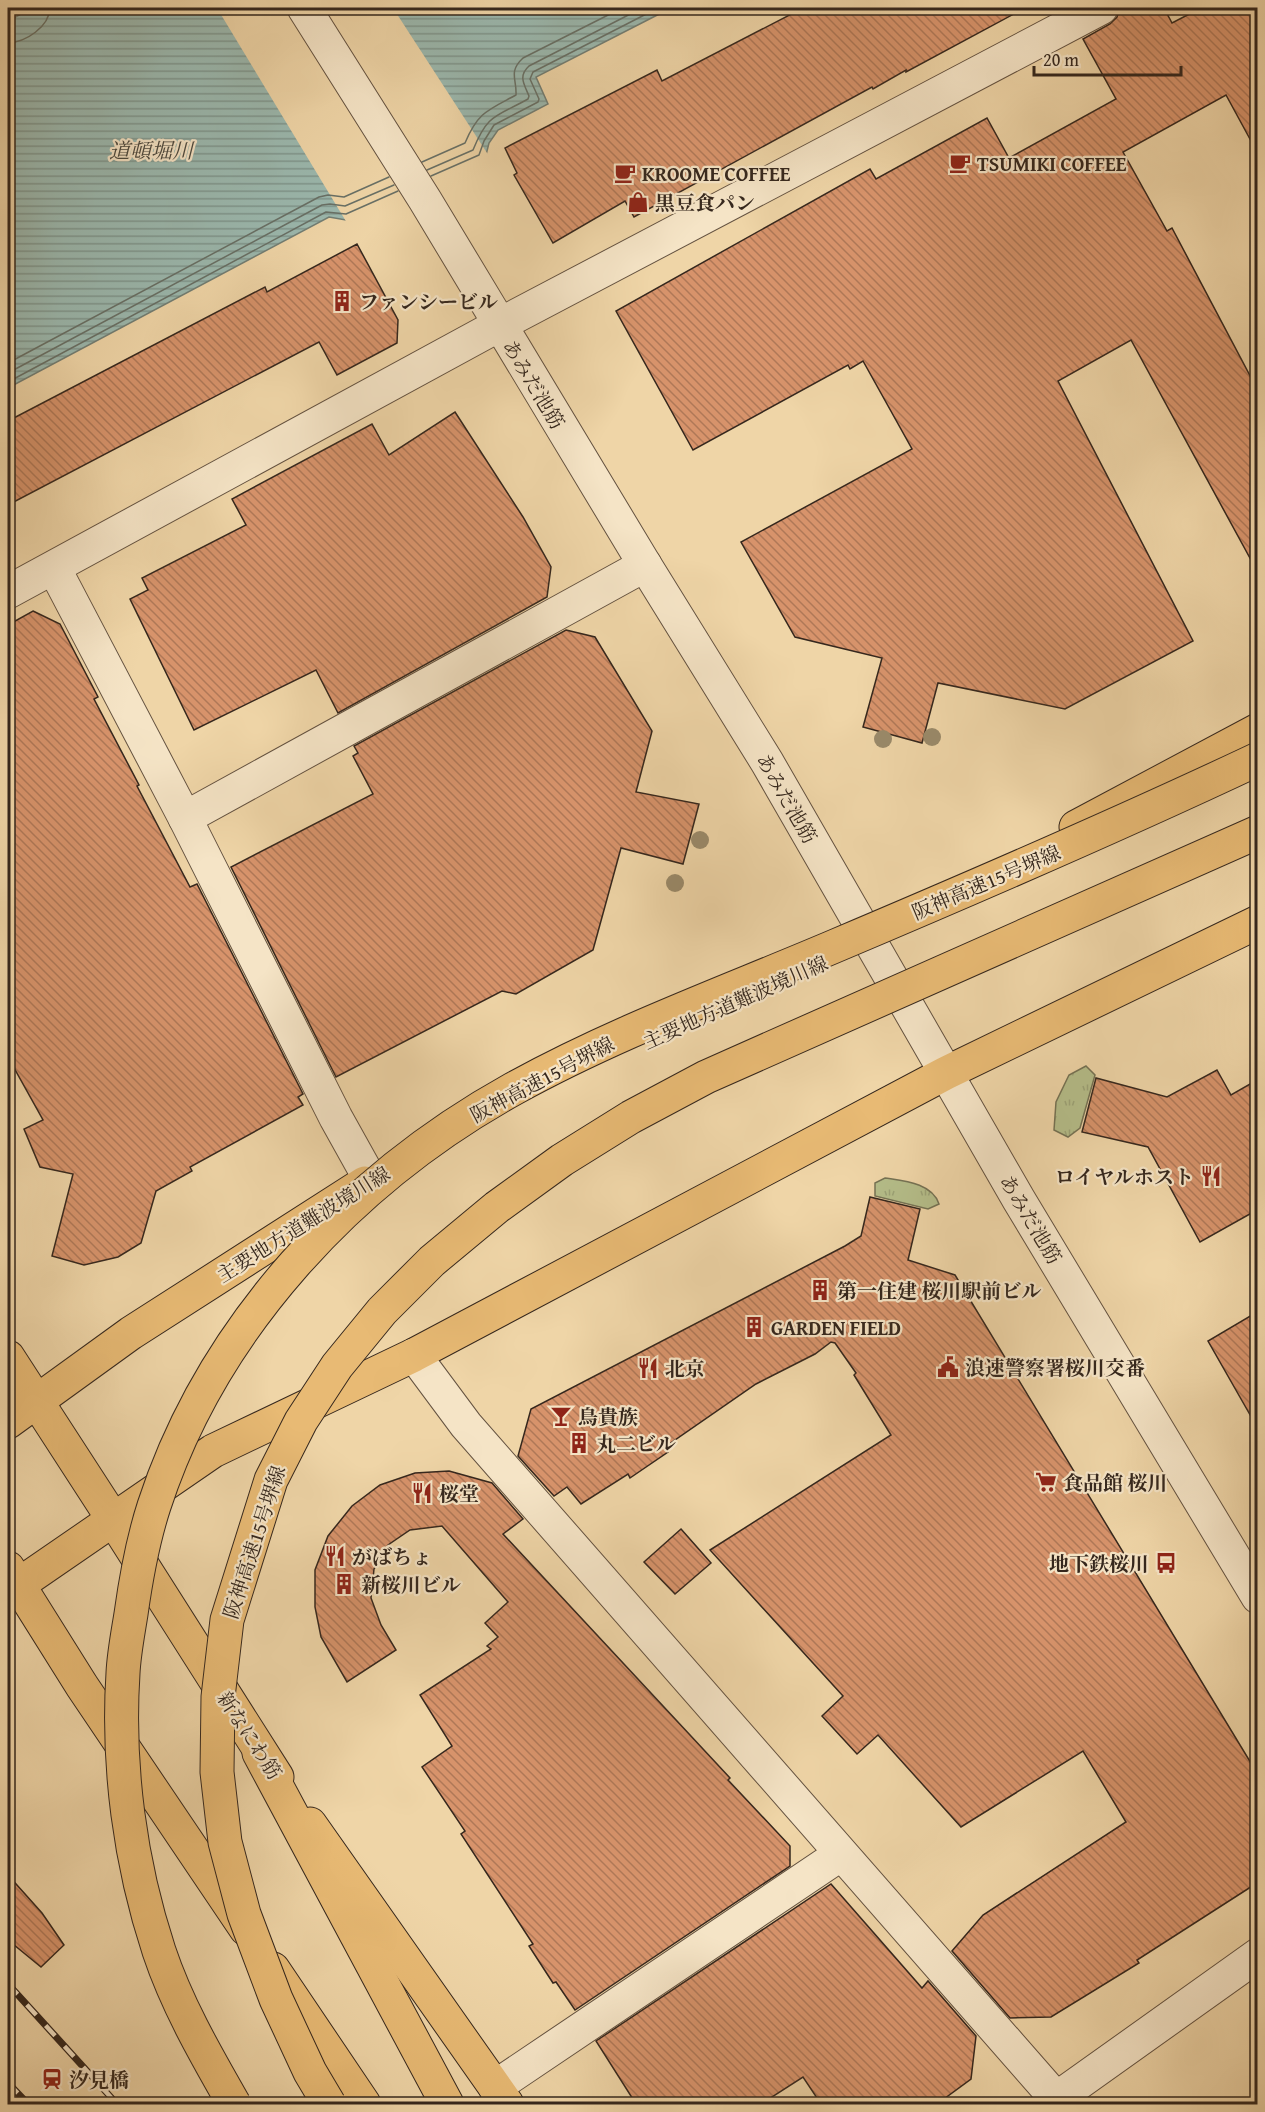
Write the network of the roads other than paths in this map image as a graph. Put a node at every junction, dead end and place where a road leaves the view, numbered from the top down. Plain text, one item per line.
1 (304, 8) edge
2 (1101, 8) edge
3 (499, 325) junction
4 (645, 565) junction
5 (54, 568) junction
6 (8, 592) edge
7 (1257, 730) edge
8 (1257, 759) edge
9 (185, 818) junction
10 (1257, 832) edge
11 (1257, 922) edge
12 (870, 940) junction
13 (946, 1073) junction
14 (370, 1179) junction
15 (414, 1355) junction
16 (8, 1357) edge
17 (36, 1401) junction
18 (8, 1422) edge
19 (113, 1519) junction
20 (1247, 1556) edge
21 (11, 1582) edge
22 (1257, 1597) edge
23 (260, 1753) junction
24 (841, 1854) junction
25 (1257, 1955) edge
26 (501, 2096) edge
27 (1056, 2102) edge
28 (234, 2104) edge
29 (329, 2104) edge
30 (364, 2104) edge
31 (447, 2104) edge

1 - 3 street, あみだ池筋
2 - 3 street
3 - 4 street, あみだ池筋
3 - 5 street
4 - 9 street
4 - 12 street, あみだ池筋
5 - 6 street
5 - 9 street
7 - 12 main road, 主要地方道難波境川線
8 - 28 main road, 阪神高速15号堺線, bridge
9 - 14 street
10 - 29 main road, 阪神高速15号堺線, bridge
11 - 13 main road
12 - 13 street, あみだ池筋
12 - 14 main road, 主要地方道難波境川線
13 - 15 main road
13 - 20 street, あみだ池筋
14 - 17 main road, 主要地方道難波境川線
15 - 19 main road
15 - 24 street
16 - 17 main road, 新なにわ筋
17 - 18 main road, 主要地方道難波境川線
17 - 19 main road, 新なにわ筋
19 - 21 main road
19 - 23 main road, 新なにわ筋
20 - 22 street, あみだ池筋
21 - 30 main road
23 - 26 main road, 新なにわ筋
23 - 31 main road
24 - 26 street
24 - 27 street
25 - 27 street

